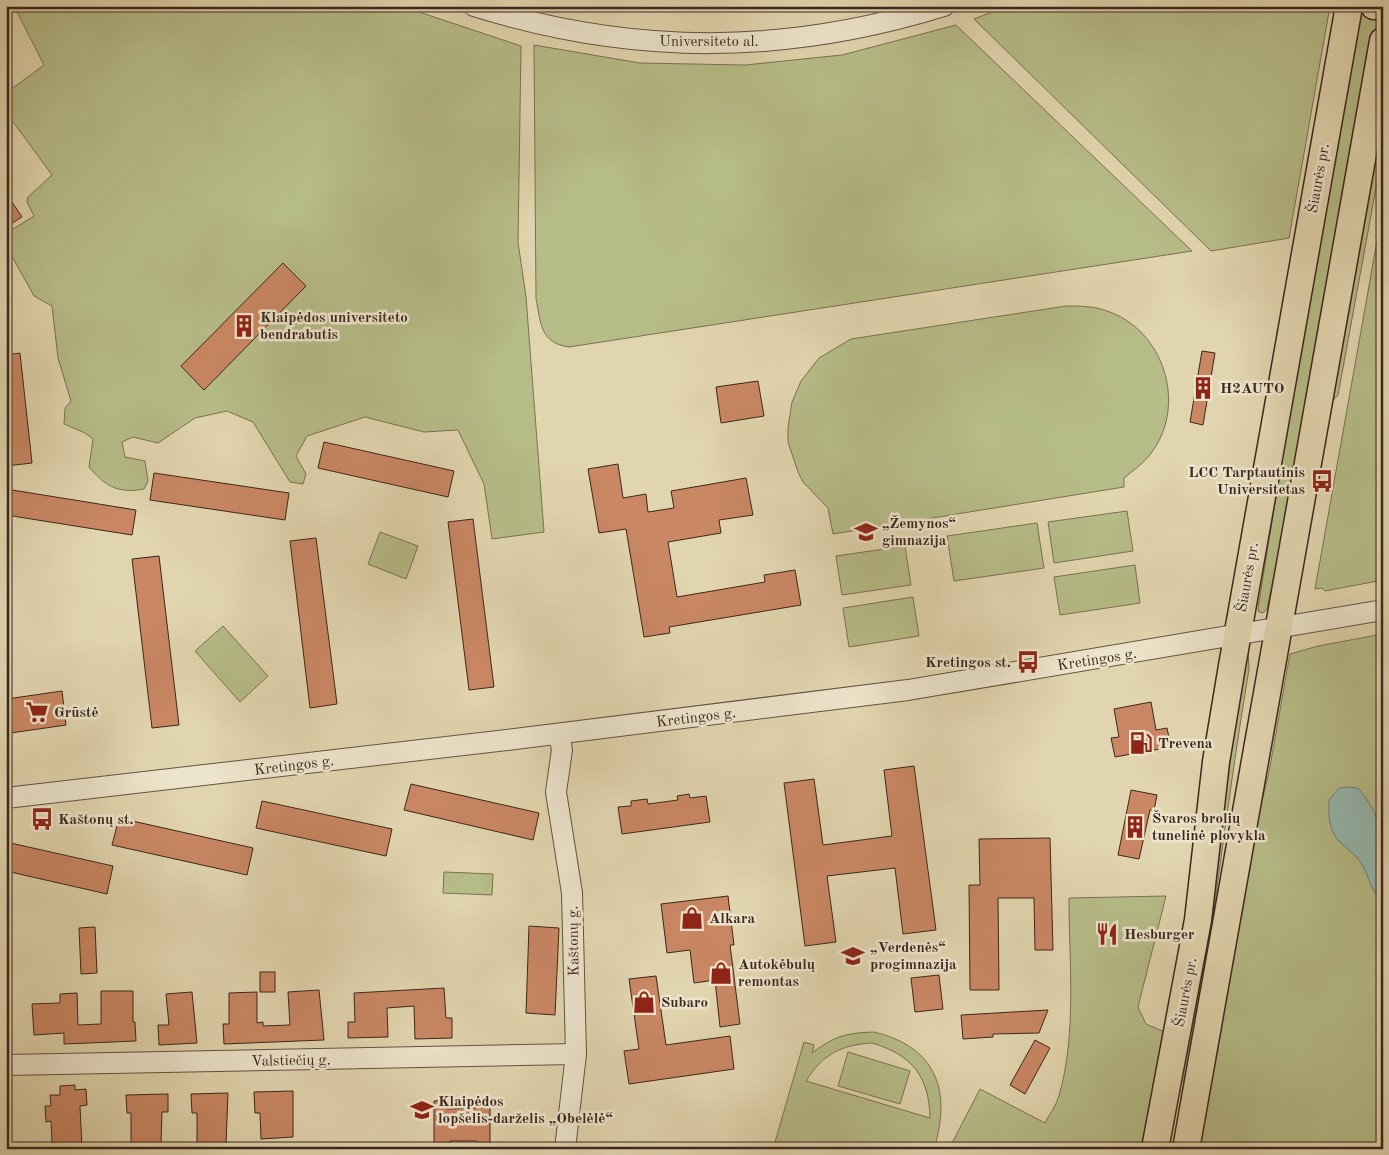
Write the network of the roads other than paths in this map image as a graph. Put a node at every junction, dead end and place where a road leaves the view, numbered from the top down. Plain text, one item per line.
1 (474, 6) edge
2 (944, 6) edge
3 (1349, 6) edge
4 (1374, 6) edge
5 (1383, 6) edge
6 (1383, 41) edge
7 (1383, 610) edge
8 (1278, 629) junction
9 (1237, 635) junction
10 (559, 734) junction
11 (6, 798) edge
12 (576, 1054) junction
13 (6, 1065) edge
14 (1165, 1096) junction
15 (1194, 1106) junction
16 (565, 1149) edge
17 (1154, 1149) edge
18 (1186, 1149) edge

1 - 2 street, Universiteto al.
3 - 9 main road, Šiaurės pr.
4 - 5 main road
6 - 8 main road, Šiaurės pr.
7 - 8 street, Kretingos g.
8 - 9 street, Kretingos g.
8 - 15 main road, Šiaurės pr.
9 - 10 street, Kretingos g.
9 - 14 main road, Šiaurės pr.
10 - 11 street, Kretingos g.
10 - 12 street, Kaštonų g.
12 - 13 street, Valstiečių g.
12 - 16 street, Kaštonų g.
14 - 15 main road
14 - 17 main road, Šiaurės pr.
15 - 18 main road, Šiaurės pr.

